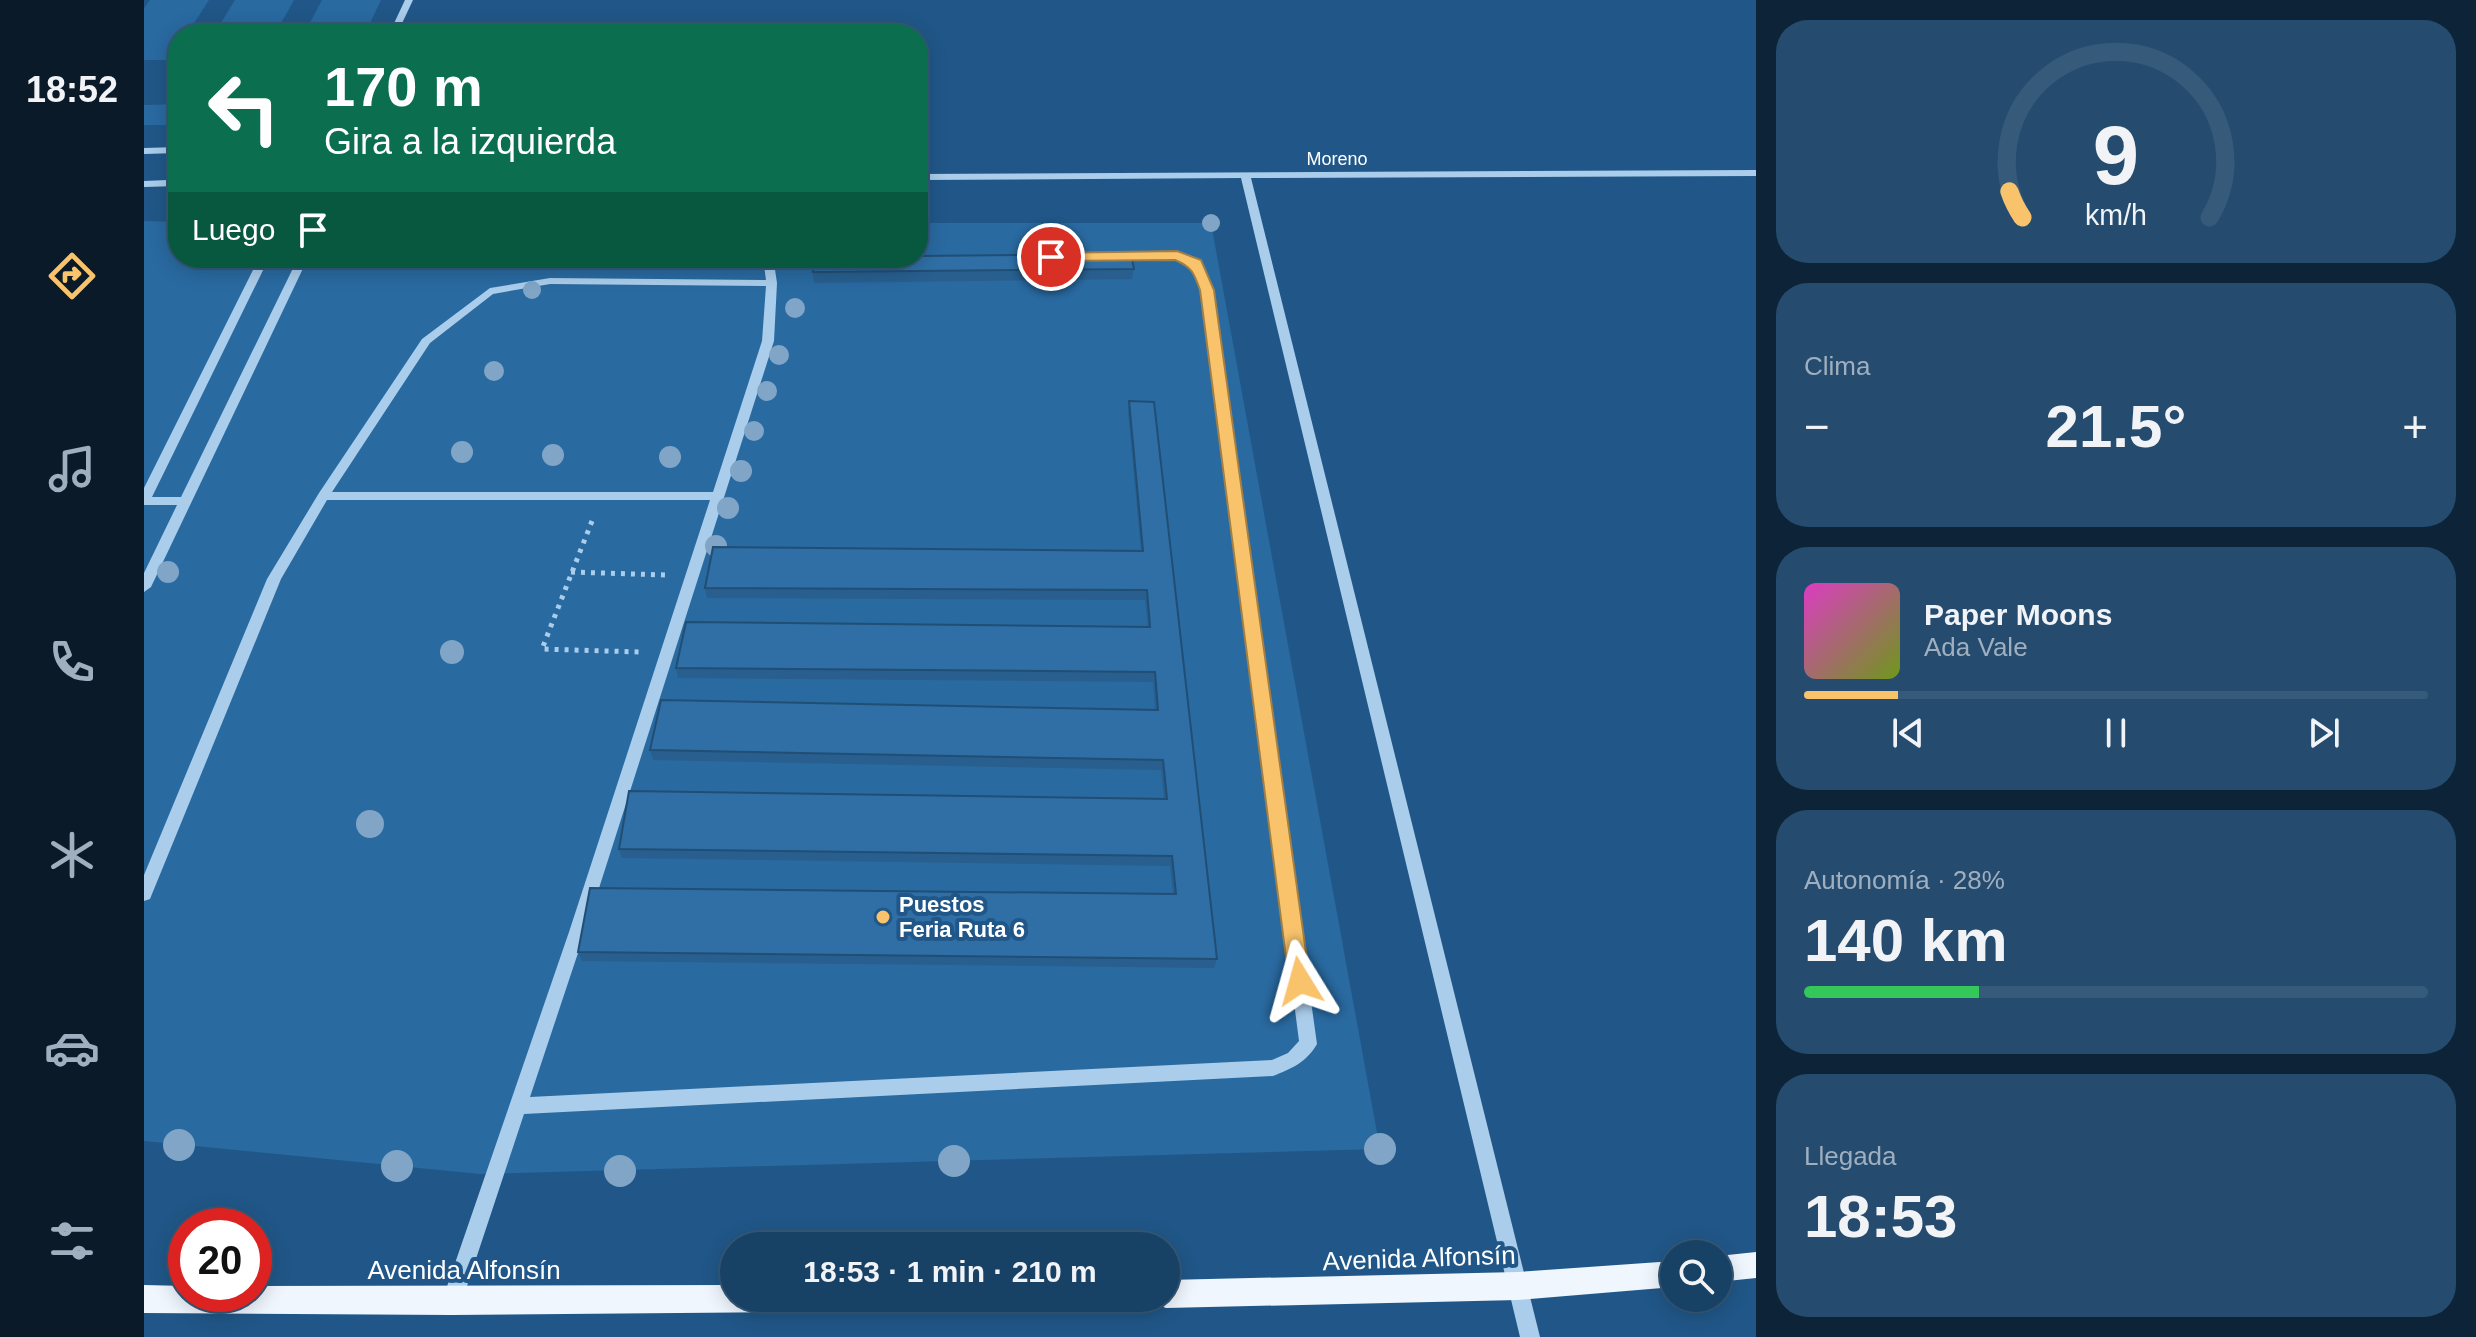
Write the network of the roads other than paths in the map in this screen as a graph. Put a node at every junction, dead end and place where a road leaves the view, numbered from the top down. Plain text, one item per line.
1 (409, 0) edge
2 (398, 24) edge
3 (168, 150) edge
4 (144, 151) edge
5 (1756, 173) edge
6 (1245, 176) junction
7 (928, 177) edge
8 (144, 184) edge
9 (168, 184) edge
10 (1099, 256) edge
11 (259, 268) edge
12 (298, 268) edge
13 (770, 268) edge
14 (772, 283) junction
15 (323, 496) junction
16 (718, 496) junction
17 (185, 501) junction
18 (144, 587) edge
19 (144, 894) edge
20 (518, 1106) junction
21 (1756, 1265) edge
22 (1732, 1268) edge
23 (1660, 1275) edge
24 (1518, 1286) junction
25 (1180, 1294) edge
26 (144, 1299) edge
27 (720, 1299) edge
28 (452, 1301) junction
29 (1530, 1337) edge

1 - 2 street
3 - 4 street
5 - 6 street, Moreno
6 - 7 street, Moreno
6 - 24 street
8 - 9 street
10 - 20 street
11 - 17 street
12 - 17 street
13 - 14 street
14 - 15 street
14 - 16 street
15 - 16 street
15 - 19 street
16 - 20 street
17 - 18 street
20 - 28 street
21 - 22 main road
23 - 24 main road, Avenida Alfonsín
24 - 25 main road, Avenida Alfonsín
24 - 29 street
26 - 28 main road, Avenida Alfonsín
27 - 28 main road, Avenida Alfonsín

